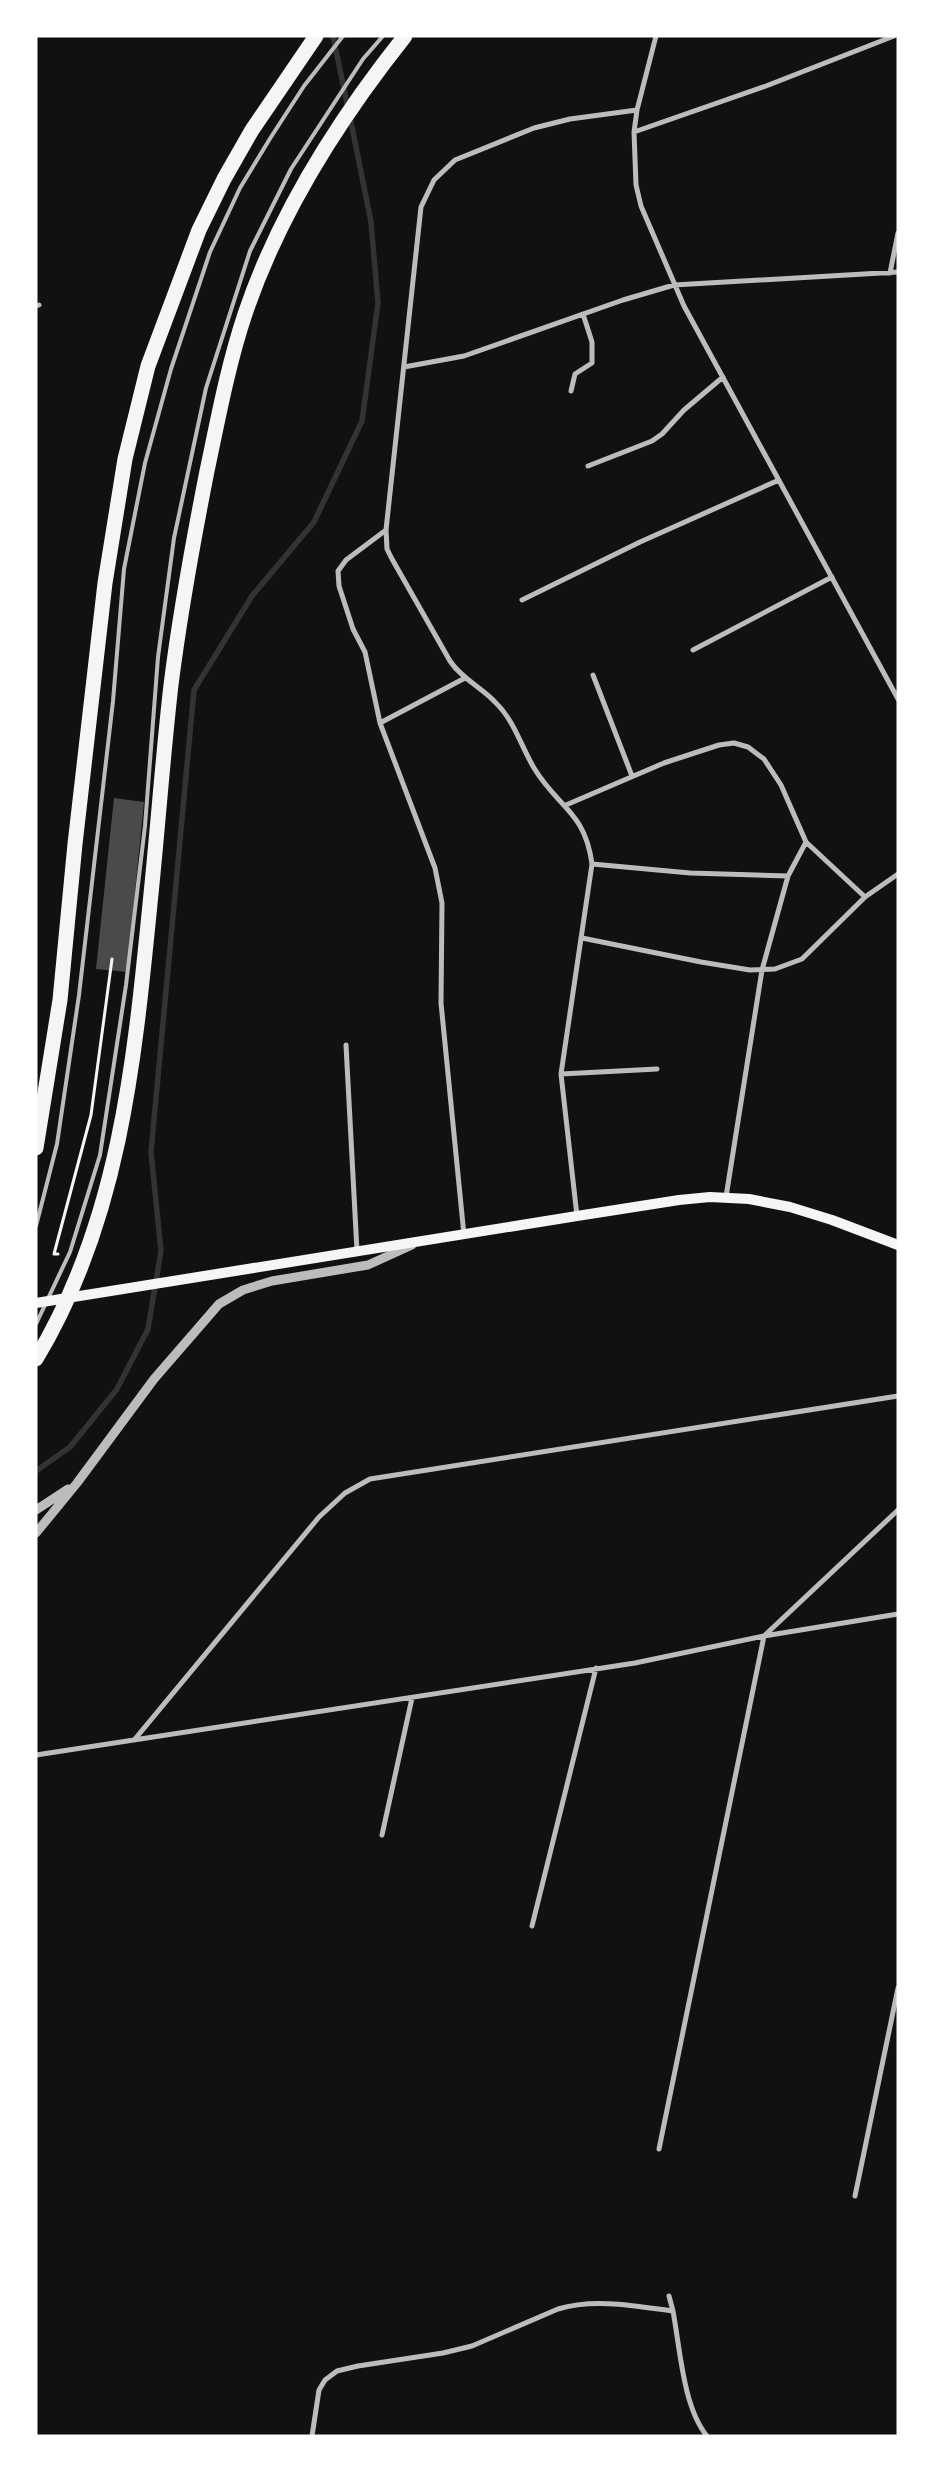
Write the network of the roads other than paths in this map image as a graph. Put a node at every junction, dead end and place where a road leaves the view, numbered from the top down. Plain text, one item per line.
1 (316, 36) edge
2 (343, 36) edge
3 (383, 36) edge
4 (405, 36) edge
5 (656, 36) edge
6 (894, 36) edge
7 (637, 110) junction
8 (634, 132) junction
9 (898, 233) edge
10 (898, 272) edge
11 (890, 273) junction
12 (674, 285) junction
13 (583, 314) junction
14 (404, 367) junction
15 (723, 377) junction
16 (571, 391) dead end
17 (588, 466) dead end
18 (779, 480) junction
19 (386, 530) junction
20 (832, 577) junction
21 (522, 600) dead end
22 (692, 650) dead end
23 (593, 675) dead end
24 (465, 678) junction
25 (898, 699) edge
26 (380, 723) junction
27 (632, 776) junction
28 (566, 805) junction
29 (806, 842) junction
30 (592, 864) junction
31 (898, 874) edge
32 (788, 876) junction
33 (865, 897) junction
34 (582, 938) junction
35 (762, 970) junction
36 (346, 1045) dead end
37 (657, 1070) dead end
38 (562, 1074) junction
39 (36, 1148) edge
40 (726, 1198) junction
41 (577, 1216) junction
42 (36, 1226) edge
43 (464, 1235) junction
44 (416, 1243) junction
45 (898, 1246) edge
46 (358, 1252) junction
47 (36, 1303) edge
48 (36, 1324) edge
49 (36, 1360) edge
50 (898, 1396) edge
51 (77, 1483) junction
52 (36, 1510) edge
53 (898, 1510) edge
54 (36, 1533) edge
55 (898, 1614) edge
56 (764, 1636) junction
57 (596, 1668) junction
58 (412, 1698) junction
59 (135, 1739) junction
60 (36, 1755) edge
61 (382, 1835) dead end
62 (532, 1926) dead end
63 (898, 1988) edge
64 (659, 2149) dead end
65 (855, 2196) dead end
66 (669, 2296) dead end
67 (672, 2312) junction
68 (312, 2436) edge
69 (707, 2436) edge

1 - 39 highway
2 - 42 lane
3 - 48 lane
4 - 49 highway
5 - 7 street
6 - 8 street
7 - 8 street
7 - 14 street
8 - 12 street
9 - 11 street
10 - 11 street
11 - 12 street
12 - 13 street
12 - 15 street
13 - 14 street
13 - 16 street
14 - 19 street
15 - 17 street
15 - 18 street
18 - 20 street
18 - 21 street
19 - 24 street
19 - 26 street
20 - 22 street
20 - 25 street
23 - 27 street
24 - 26 street
24 - 28 street
26 - 43 street
27 - 28 street
27 - 29 street
28 - 30 street
29 - 32 street
29 - 33 street
30 - 32 street
30 - 34 street
31 - 33 street
32 - 35 street
33 - 35 street
34 - 35 street
34 - 38 street
35 - 40 street
36 - 46 street
37 - 38 street
38 - 41 street
40 - 41 main road
40 - 45 main road
41 - 43 main road
43 - 44 main road
44 - 46 main road
44 - 51 street
46 - 47 main road
50 - 59 street
51 - 52 street
51 - 54 street
53 - 56 street
55 - 56 street
56 - 57 street
56 - 64 street
57 - 58 street
57 - 62 street
58 - 59 street
58 - 61 street
59 - 60 street
63 - 65 street
66 - 67 street
67 - 68 street
67 - 69 street

